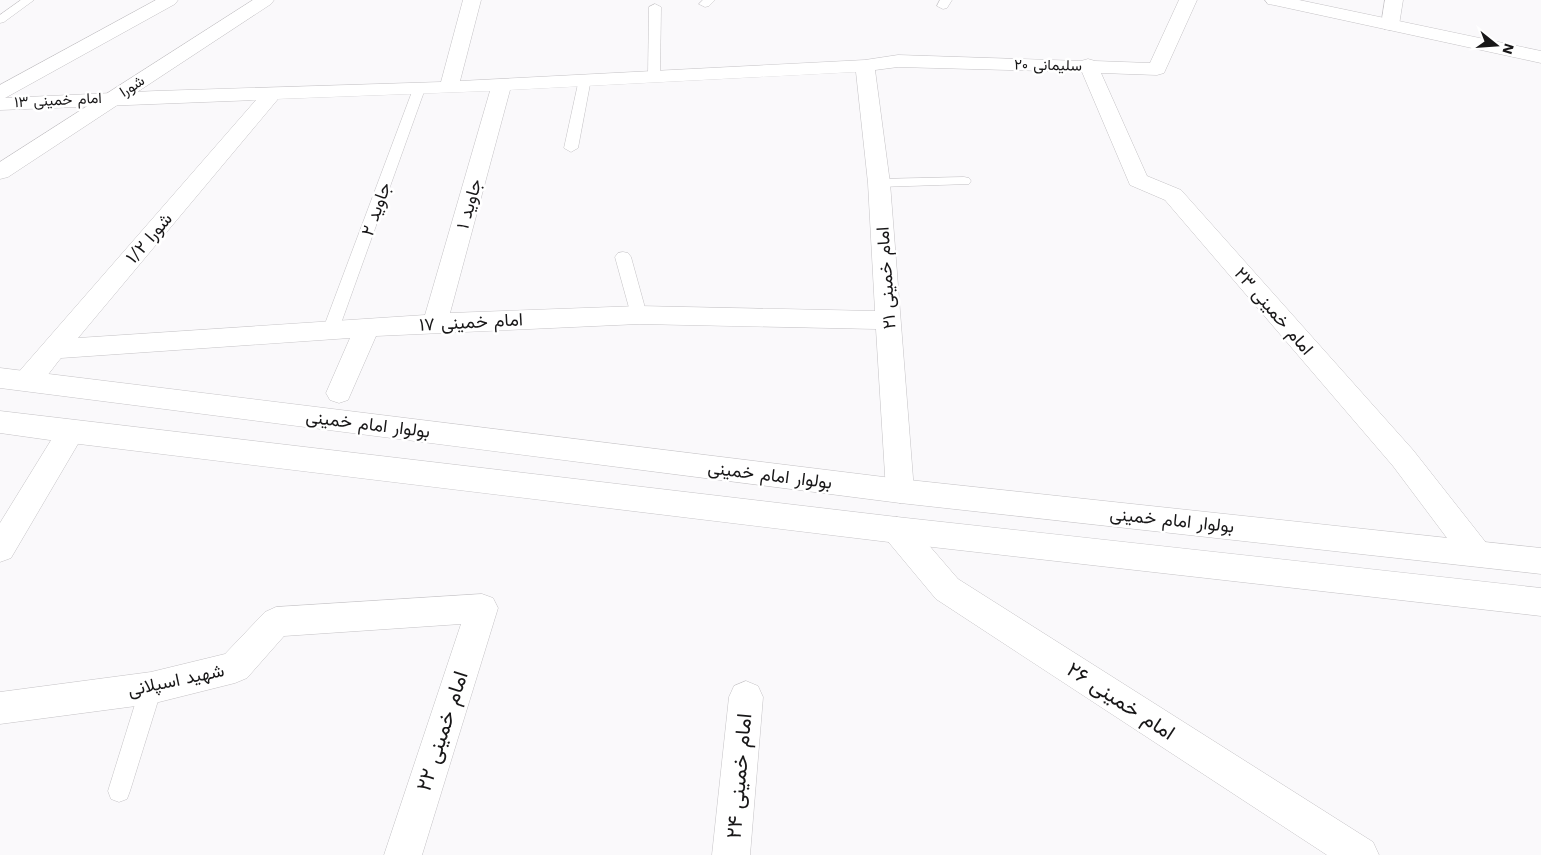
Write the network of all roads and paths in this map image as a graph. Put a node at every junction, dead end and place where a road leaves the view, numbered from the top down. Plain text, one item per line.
1 (28, 0) edge
2 (169, 0) edge
3 (265, 0) edge
4 (1188, 0) edge
5 (1274, 0) edge
6 (1394, 0) edge
7 (470, 4) edge
8 (655, 7) dead end
9 (0, 20) edge
10 (1390, 25) junction
11 (1541, 57) edge
12 (1088, 65) junction
13 (865, 66) junction
14 (654, 76) junction
15 (585, 79) junction
16 (502, 84) junction
17 (449, 87) junction
18 (419, 89) junction
19 (0, 93) edge
20 (272, 94) junction
21 (116, 97) junction
22 (0, 104) edge
23 (571, 148) dead end
24 (0, 172) edge
25 (964, 180) dead end
26 (879, 182) junction
27 (623, 257) dead end
28 (639, 315) junction
29 (889, 320) junction
30 (435, 323) junction
31 (367, 327) junction
32 (331, 329) junction
33 (53, 349) junction
34 (13, 380) edge
35 (339, 393) dead end
36 (0, 422) edge
37 (71, 432) junction
38 (900, 491) junction
39 (897, 530) junction
40 (0, 549) edge
41 (1490, 555) junction
42 (1541, 561) edge
43 (1531, 601) edge
44 (482, 608) joint
45 (151, 688) junction
46 (746, 697) dead end
47 (0, 708) edge
48 (119, 791) dead end
49 (402, 855) edge
50 (731, 855) edge
51 (1360, 855) edge

1 - 9 lane
2 - 19 street
3 - 21 street, شورا
4 - 12 street, سلیمانی ۲۰
5 - 10 street
6 - 10 street
7 - 17 street
8 - 14 lane
10 - 11 street
12 - 13 street, سلیمانی ۲۰
12 - 41 street, امام خمینی ۲۳
13 - 14 street, سلیمانی ۲۰
13 - 26 street, امام خمینی ۲۱
14 - 15 street, سلیمانی ۲۰
15 - 16 street, سلیمانی ۲۰
15 - 23 lane
16 - 17 street, امام خمینی ۱۳
16 - 30 street, جاوید ۱
17 - 18 street, امام خمینی ۱۳
18 - 20 street, امام خمینی ۱۳
18 - 32 lane, جاوید ۲
20 - 21 street, امام خمینی ۱۳
20 - 33 street, شورا ۱/۲
21 - 22 street, امام خمینی ۱۳
21 - 24 street, شورا
25 - 26 lane
26 - 29 street, امام خمینی ۲۱
27 - 28 lane
28 - 29 street, امام خمینی ۱۷
28 - 30 street, امام خمینی ۱۷
29 - 38 street, امام خمینی ۲۱
30 - 31 street, امام خمینی ۱۷
31 - 32 street, امام خمینی ۱۷
31 - 35 street
32 - 33 street, امام خمینی ۱۷
33 - 34 street, شورا ۱/۲
34 - 38 street, بولوار امام خمینی
36 - 37 street
37 - 39 street
37 - 40 street
38 - 41 street, بولوار امام خمینی
39 - 43 street
39 - 51 street, امام خمینی ۲۶
41 - 42 street, بولوار امام خمینی
41 - 43 street, امام خمینی ۲۳
44 - 45 street, شهید اسپلانی
44 - 49 street, امام خمینی ۲۲
45 - 47 street, شهید اسپلانی
45 - 48 lane
46 - 50 street, امام خمینی ۲۴

